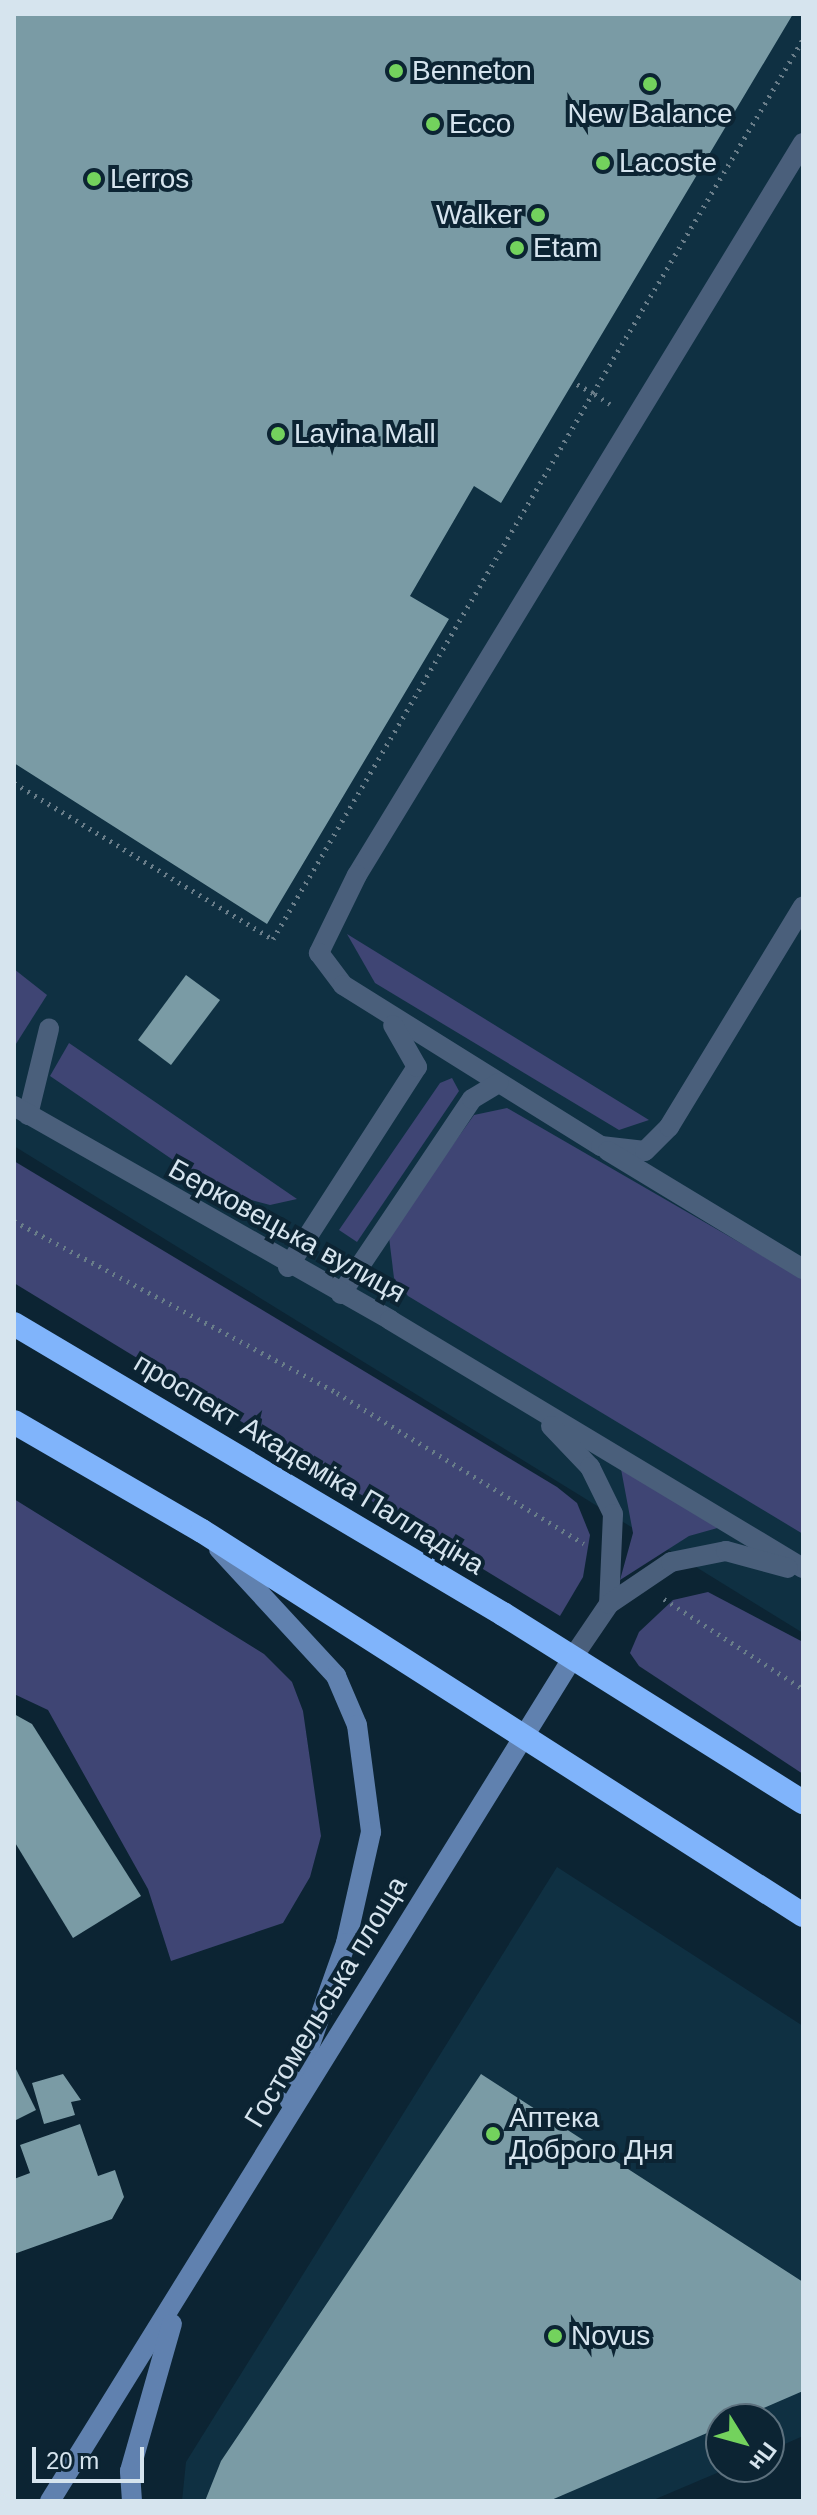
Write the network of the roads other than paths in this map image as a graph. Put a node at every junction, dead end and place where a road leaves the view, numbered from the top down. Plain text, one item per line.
1 (803, 143) edge
2 (803, 907) edge
3 (381, 1009) junction
4 (49, 1029) dead end
5 (499, 1083) junction
6 (21, 1110) edge
7 (601, 1146) junction
8 (288, 1267) junction
9 (803, 1269) edge
10 (341, 1294) junction
11 (14, 1324) edge
12 (532, 1406) junction
13 (14, 1422) edge
14 (202, 1531) junction
15 (803, 1571) edge
16 (609, 1604) junction
17 (573, 1657) junction
18 (524, 1735) junction
19 (803, 1802) edge
20 (803, 1915) edge
21 (277, 2141) junction
22 (179, 2301) junction
23 (50, 2501) edge
24 (132, 2501) edge

1 - 3 street
2 - 7 street
3 - 5 street
3 - 8 street
4 - 6 street
5 - 7 street
5 - 10 street
6 - 8 street, Берковецька вулиця
7 - 9 street
8 - 10 street, Берковецька вулиця
10 - 12 street, Берковецька вулиця
11 - 17 highway, проспект Академіка Палладіна
12 - 15 street, Берковецька вулиця
12 - 16 street, Берковецька вулиця
13 - 14 highway
14 - 18 highway
14 - 21 main road
15 - 16 street, Берковецька вулиця
16 - 17 street, Берковецька вулиця
17 - 18 main road, Гостомельська площа
17 - 19 highway
18 - 20 highway
18 - 21 main road, Гостомельська площа
21 - 22 main road, Гостомельська площа
22 - 23 main road
22 - 24 main road

